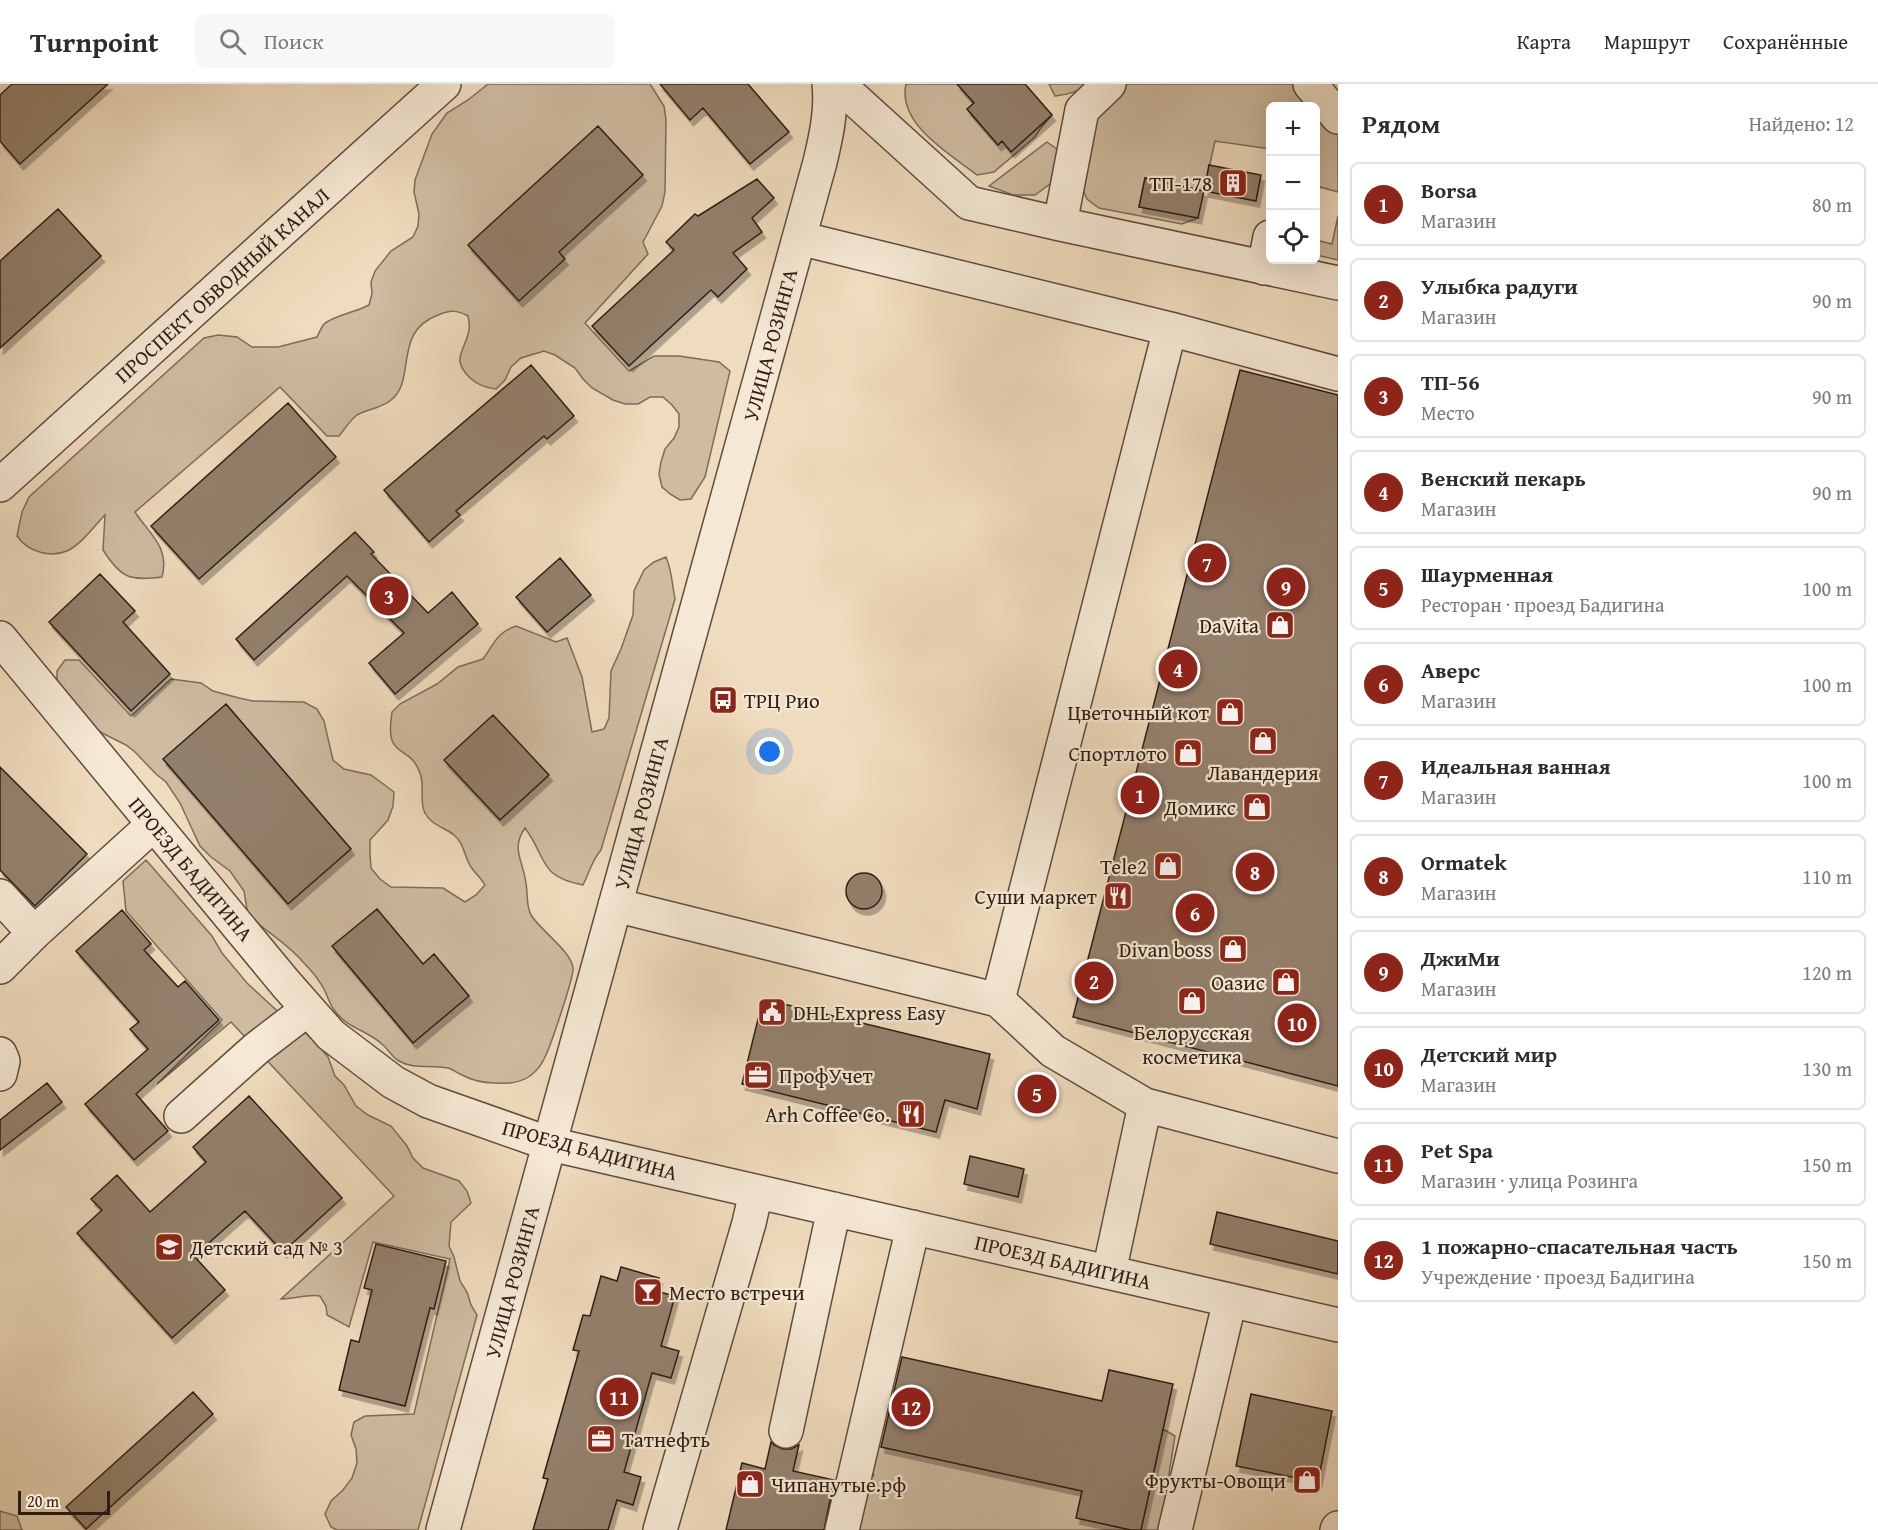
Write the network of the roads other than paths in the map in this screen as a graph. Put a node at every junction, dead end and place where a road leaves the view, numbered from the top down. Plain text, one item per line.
1 (444, 84) edge
2 (1109, 84) edge
3 (1310, 84) edge
4 (843, 89) edge
5 (1338, 117) edge
6 (1060, 224) junction
7 (799, 238) junction
8 (1266, 252) edge
9 (1294, 264) edge
10 (1338, 283) edge
11 (1170, 329) junction
12 (1338, 374) edge
13 (0, 485) edge
14 (5, 654) edge
15 (154, 824) junction
16 (0, 896) edge
17 (615, 905) junction
18 (34, 933) junction
19 (0, 967) edge
20 (998, 1000) junction
21 (308, 1009) junction
22 (0, 1054) edge
23 (0, 1074) edge
24 (1145, 1105) junction
25 (181, 1116) dead end
26 (550, 1144) junction
27 (1338, 1156) edge
28 (756, 1192) junction
29 (834, 1209) junction
30 (913, 1227) junction
31 (1109, 1272) junction
32 (1230, 1300) junction
33 (1338, 1325) edge
34 (786, 1431) dead end
35 (443, 1530) edge
36 (660, 1530) edge
37 (842, 1530) edge
38 (1176, 1530) edge

1 - 13 street, ПРОСПЕКТ ОБВОДНЫЙ КАНАЛ
2 - 6 street
3 - 5 street
4 - 6 street
4 - 7 street, УЛИЦА РОЗИНГА
6 - 8 street
7 - 11 street
7 - 17 street, УЛИЦА РОЗИНГА
9 - 10 street
11 - 12 street
11 - 20 street
14 - 15 street, ПРОЕЗД БАДИГИНА
15 - 18 street
15 - 21 street, ПРОЕЗД БАДИГИНА
16 - 18 street
17 - 20 street
17 - 26 street, УЛИЦА РОЗИНГА
18 - 19 street
20 - 24 street
21 - 25 street
21 - 26 street, ПРОЕЗД БАДИГИНА
22 - 23 street
24 - 27 street
24 - 31 street
26 - 28 street, ПРОЕЗД БАДИГИНА
26 - 35 street, УЛИЦА РОЗИНГА
28 - 29 street, ПРОЕЗД БАДИГИНА
28 - 36 street
29 - 30 street, ПРОЕЗД БАДИГИНА
29 - 34 street
30 - 31 street, ПРОЕЗД БАДИГИНА
30 - 37 street
31 - 32 street, ПРОЕЗД БАДИГИНА
32 - 33 street, ПРОЕЗД БАДИГИНА
32 - 38 street

